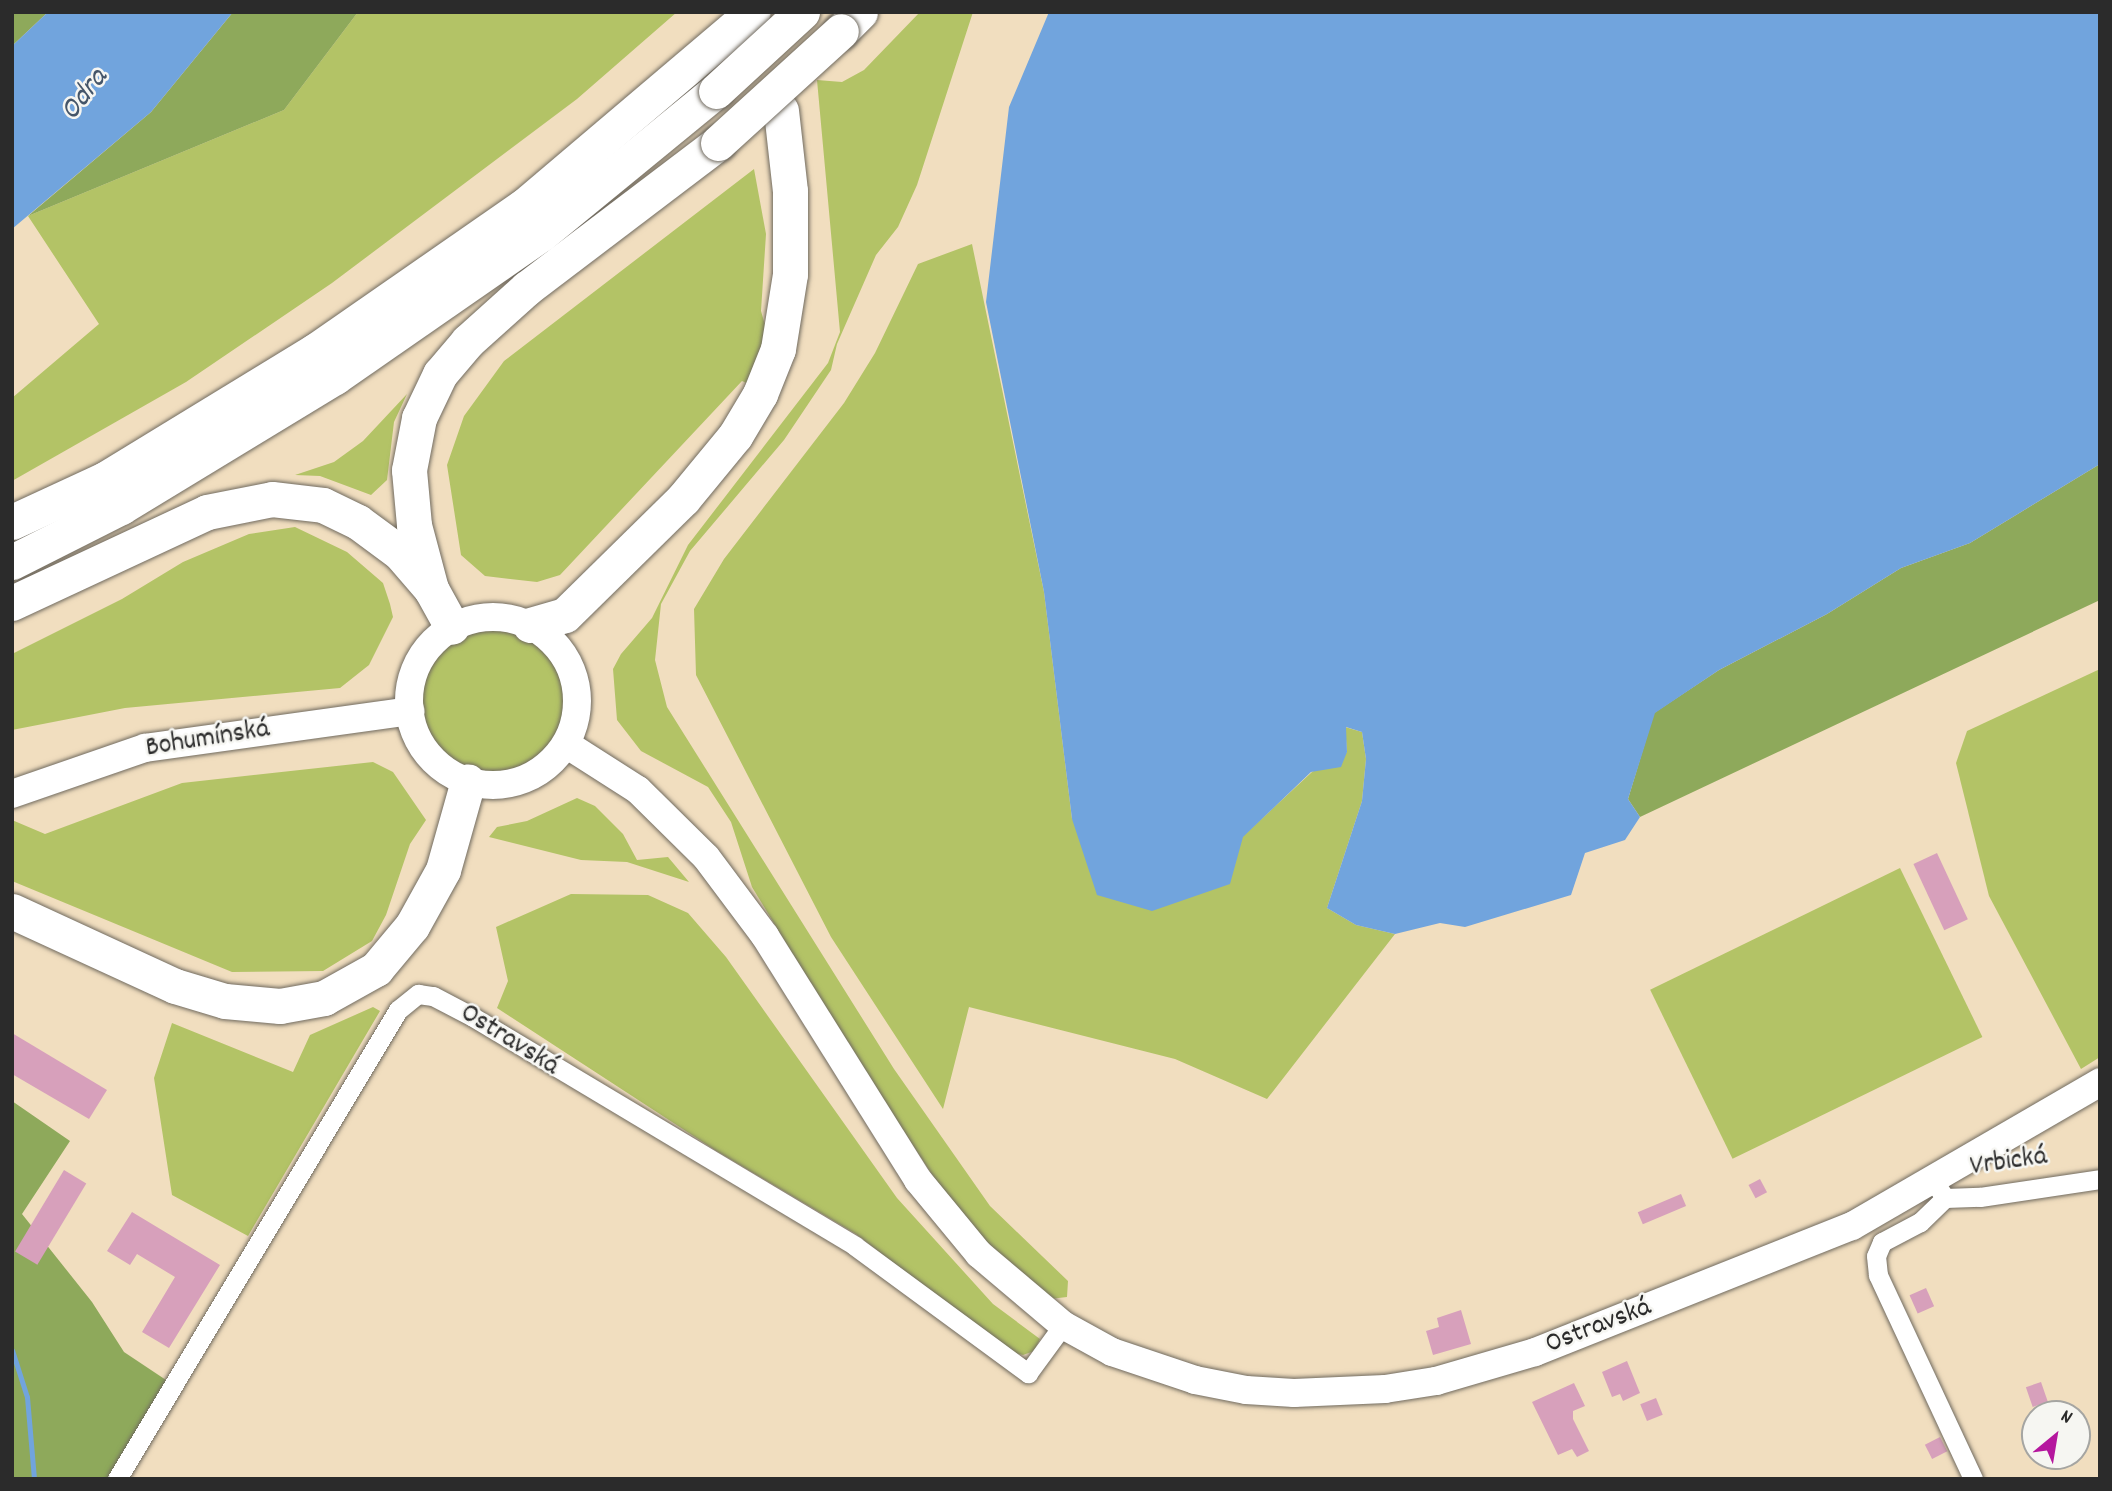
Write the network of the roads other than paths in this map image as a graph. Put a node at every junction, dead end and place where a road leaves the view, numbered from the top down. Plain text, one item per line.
1 (753, 12) edge
2 (802, 12) edge
3 (850, 22) edge
4 (781, 111) dead end
5 (12, 522) edge
6 (12, 562) edge
7 (431, 589) junction
8 (12, 603) edge
9 (530, 625) junction
10 (452, 627) junction
11 (410, 711) junction
12 (566, 744) junction
13 (468, 781) junction
14 (12, 794) edge
15 (12, 911) edge
16 (2100, 1082) edge
17 (2100, 1179) edge
18 (1940, 1190) junction
19 (1063, 1325) junction
20 (117, 1479) edge
21 (1973, 1479) edge

1 - 5 highway
2 - 6 highway, bridge
3 - 7 highway, bridge
4 - 9 highway
7 - 8 highway
7 - 10 highway
9 - 10 main road
9 - 12 main road
10 - 11 main road
11 - 13 main road
11 - 14 main road, Bohumínská
12 - 13 main road
12 - 19 main road, Ostravská
13 - 15 highway
16 - 18 main road, Ostravská
17 - 18 street, Vrbická
18 - 19 main road, Ostravská
18 - 21 street
19 - 20 street, Ostravská

